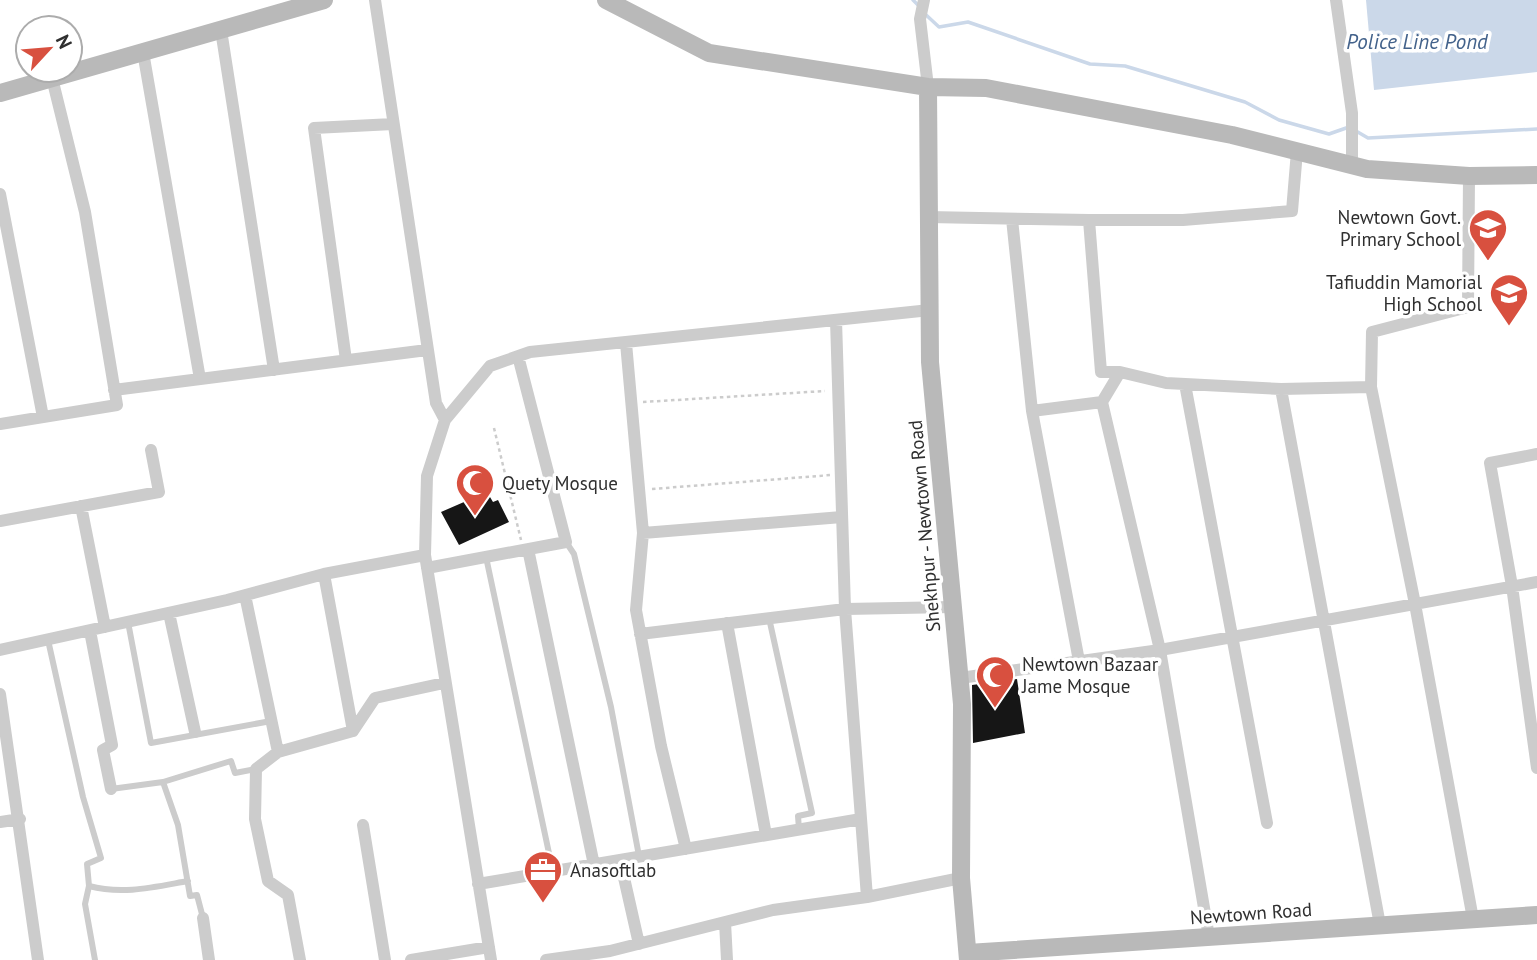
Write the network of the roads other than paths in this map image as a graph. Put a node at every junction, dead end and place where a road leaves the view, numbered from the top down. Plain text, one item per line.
1 (324, 0) edge
2 (375, 0) edge
3 (606, 0) edge
4 (924, 0) edge
5 (1336, 0) edge
6 (221, 30) junction
7 (143, 52) junction
8 (84, 69) edge
9 (31, 84) edge
10 (53, 84) edge
11 (928, 87) junction
12 (0, 93) edge
13 (393, 124) junction
14 (1297, 151) junction
15 (1352, 165) junction
16 (1537, 175) edge
17 (1469, 176) junction
18 (0, 194) edge
19 (929, 217) junction
20 (1012, 219) junction
21 (1089, 220) junction
22 (930, 310) junction
23 (836, 320) junction
24 (626, 343) junction
25 (427, 350) junction
26 (518, 356) junction
27 (346, 360) junction
28 (274, 370) junction
29 (1121, 372) junction
30 (200, 379) junction
31 (1185, 384) junction
32 (1371, 387) junction
33 (1281, 389) junction
34 (114, 390) junction
35 (1102, 402) junction
36 (1032, 411) junction
37 (43, 417) junction
38 (445, 420) junction
39 (0, 424) edge
40 (151, 450) dead end
41 (1537, 454) edge
42 (81, 506) junction
43 (842, 517) junction
44 (0, 521) edge
45 (643, 533) junction
46 (566, 542) junction
47 (525, 550) junction
48 (486, 557) junction
49 (426, 562) junction
50 (324, 574) junction
51 (1537, 582) edge
52 (1512, 586) junction
53 (245, 595) junction
54 (1415, 604) junction
55 (953, 607) junction
56 (845, 609) junction
57 (169, 613) junction
58 (769, 618) junction
59 (1325, 620) junction
60 (128, 622) junction
61 (727, 623) junction
62 (105, 627) junction
63 (90, 631) junction
64 (640, 634) junction
65 (1232, 637) junction
66 (48, 640) junction
67 (0, 650) edge
68 (1160, 650) junction
69 (1079, 661) junction
70 (960, 678) junction
71 (444, 683) junction
72 (0, 694) edge
73 (271, 721) junction
74 (195, 732) junction
75 (353, 732) junction
76 (278, 752) junction
77 (1537, 768) edge
78 (256, 769) junction
79 (163, 782) junction
80 (111, 789) joint
81 (20, 819) junction
82 (861, 819) junction
83 (0, 822) edge
84 (1267, 823) dead end
85 (363, 824) dead end
86 (799, 829) junction
87 (766, 835) junction
88 (686, 849) junction
89 (639, 857) junction
90 (620, 860) junction
91 (594, 865) junction
92 (553, 872) junction
93 (961, 878) junction
94 (188, 881) junction
95 (478, 884) junction
96 (89, 886) junction
97 (867, 897) junction
98 (1537, 915) edge
99 (203, 918) joint
100 (1473, 919) junction
101 (725, 922) junction
102 (1380, 925) junction
103 (1209, 937) junction
104 (639, 944) junction
105 (489, 947) junction
106 (968, 956) edge
107 (38, 960) edge
108 (95, 960) edge
109 (209, 960) edge
110 (300, 960) edge
111 (385, 960) edge
112 (411, 960) edge
113 (491, 960) edge
114 (545, 960) edge
115 (727, 960) edge

1 - 6 street
2 - 13 street
3 - 11 street
4 - 11 street
5 - 15 street
6 - 7 street
6 - 28 street
7 - 8 street
7 - 30 street
9 - 12 street
10 - 34 street
11 - 14 street
11 - 19 street, Shekhpur - Newtown Road
13 - 25 street
13 - 27 street
14 - 15 street
14 - 21 street
15 - 17 street
16 - 17 street
17 - 32 street
18 - 37 street
19 - 20 street
19 - 22 street, Shekhpur - Newtown Road
20 - 21 street
20 - 36 street
21 - 29 street
22 - 23 street
22 - 55 street, Shekhpur - Newtown Road
23 - 24 street
23 - 43 street
24 - 26 street
24 - 45 street
25 - 27 street
25 - 38 street
26 - 38 street
26 - 46 street
27 - 28 street
28 - 30 street
29 - 31 street
29 - 35 street
30 - 34 street
31 - 33 street
31 - 65 street
32 - 33 street
32 - 54 street
33 - 59 street
34 - 37 street
35 - 36 street
35 - 68 street
36 - 69 street
37 - 39 street
38 - 49 street
40 - 42 street
41 - 52 street
42 - 44 street
42 - 62 street
43 - 45 street
43 - 56 street
45 - 64 street
46 - 47 street
46 - 89 lane
47 - 48 street
47 - 91 street
48 - 49 street
48 - 92 lane
49 - 50 street
49 - 71 street
50 - 53 street
50 - 75 street
51 - 52 street
52 - 54 street
52 - 77 street
53 - 57 street
53 - 73 street
54 - 59 street
54 - 100 street
55 - 56 street
55 - 70 street, Shekhpur - Newtown Road
56 - 58 street
56 - 82 street
57 - 60 street
57 - 74 street
58 - 61 street
58 - 86 lane
59 - 65 street
59 - 102 street
60 - 62 street
60 - 74 lane
61 - 64 street
61 - 87 street
62 - 63 street
63 - 66 street
63 - 80 street
64 - 88 street
65 - 68 street
65 - 84 street
66 - 67 street
66 - 96 lane
68 - 69 street
68 - 103 street
69 - 70 street
70 - 93 street, Shekhpur - Newtown Road
71 - 75 street
71 - 95 street
72 - 81 street
73 - 74 lane
73 - 76 street
75 - 76 street
76 - 78 street
78 - 79 lane
78 - 110 street
79 - 80 lane
79 - 94 lane
81 - 83 street
81 - 107 street
82 - 86 street
82 - 97 street
85 - 111 street
86 - 87 street
87 - 88 street
88 - 89 street
89 - 90 street
90 - 91 street
90 - 104 street
91 - 92 street
92 - 95 street
93 - 97 street
93 - 106 street, Shekhpur - Newtown Road
94 - 96 lane
94 - 99 lane
95 - 105 street
96 - 108 lane
97 - 101 street
98 - 100 street, Newtown Road
99 - 109 street
100 - 102 street, Newtown Road
101 - 104 street
101 - 115 street
102 - 103 street, Newtown Road
103 - 106 street, Newtown Road
104 - 114 street
105 - 112 street
105 - 113 street

